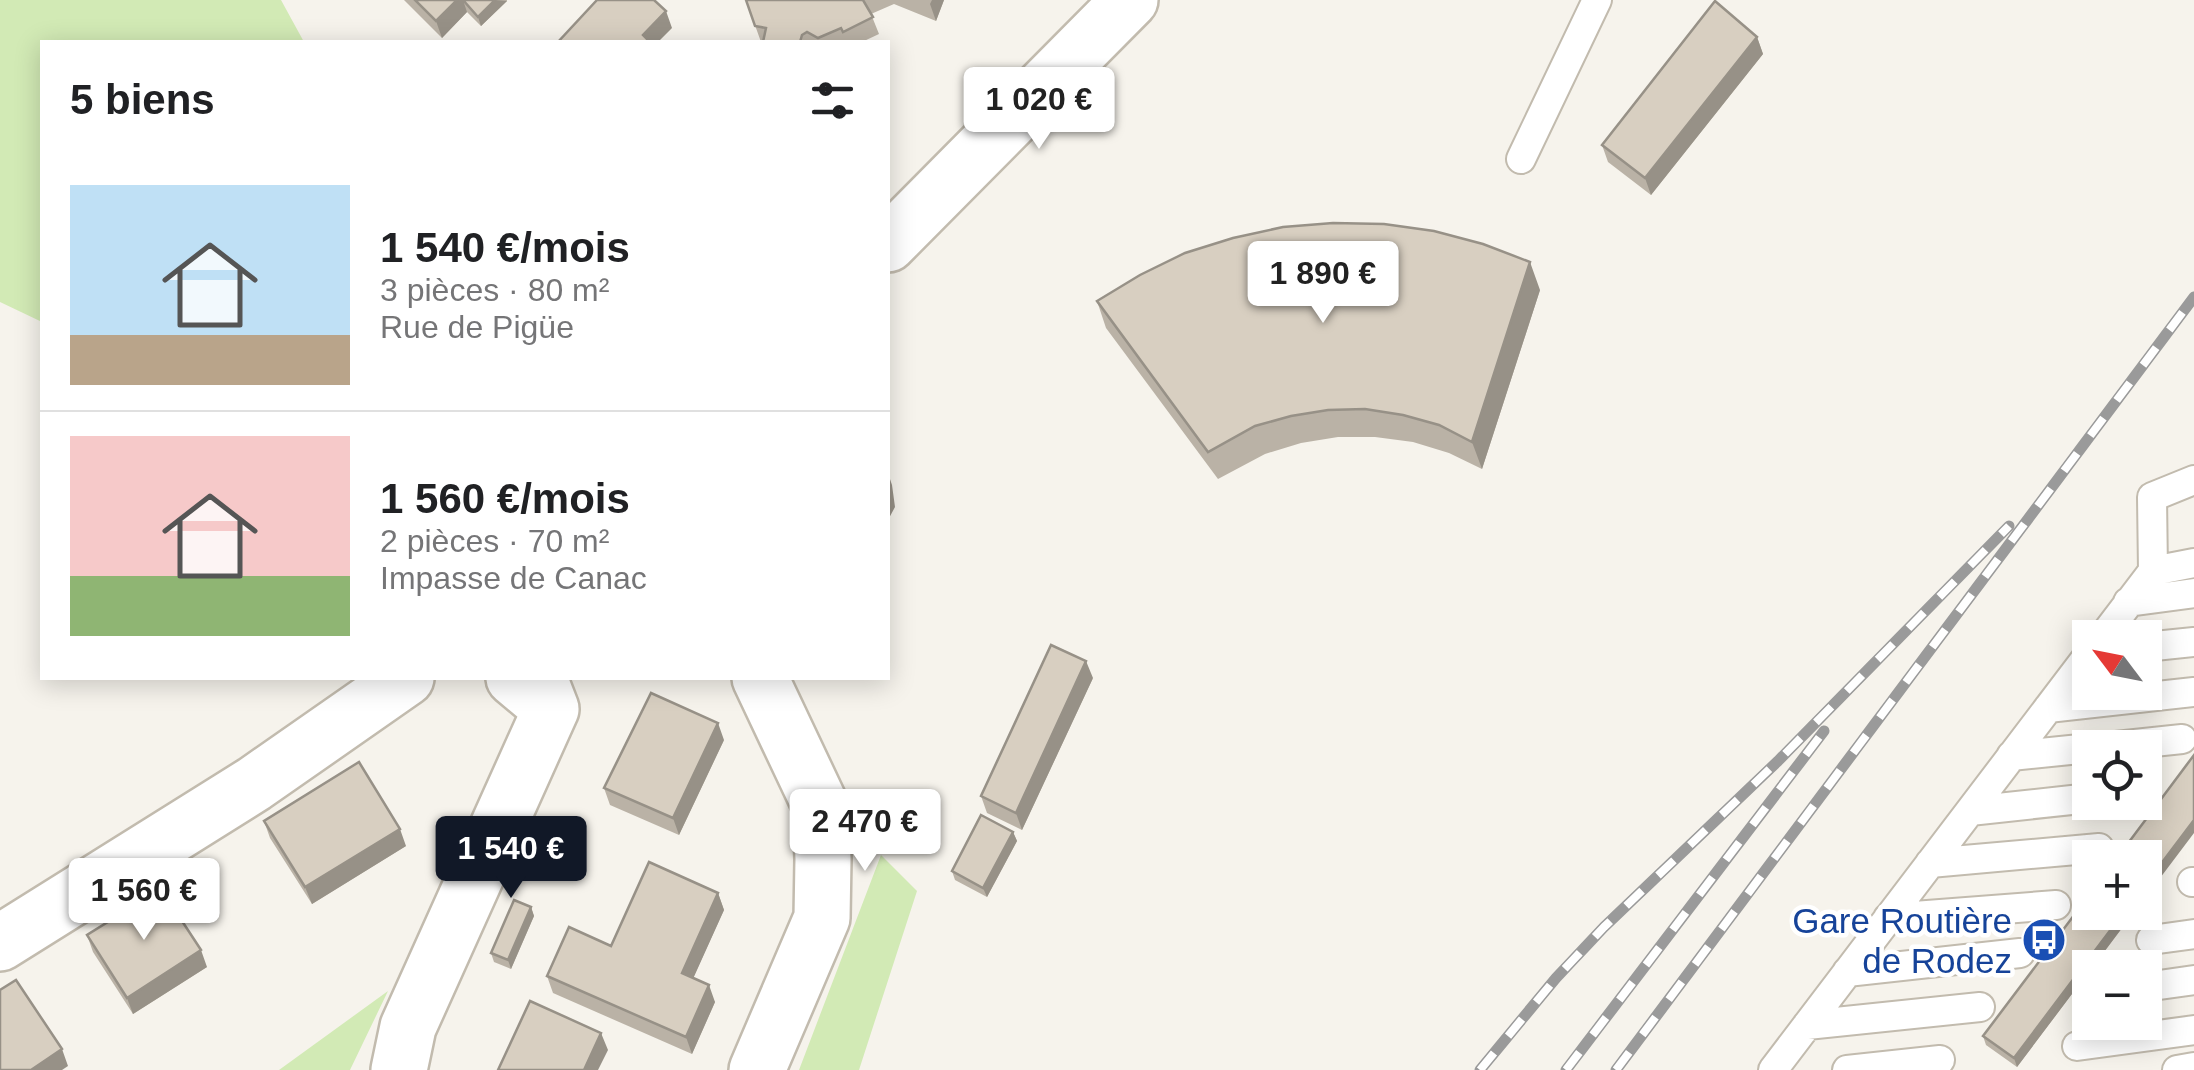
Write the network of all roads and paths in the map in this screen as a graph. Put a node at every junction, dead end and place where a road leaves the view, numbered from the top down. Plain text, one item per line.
1 (1130, 0) edge
2 (1597, 0) edge
3 (1521, 159) dead end
4 (890, 242) edge
5 (2194, 480) edge
6 (2194, 563) edge
7 (2152, 571) junction
8 (2194, 593) edge
9 (2128, 602) junction
10 (2115, 620) edge
11 (2194, 642) edge
12 (2162, 645) edge
13 (2072, 677) edge
14 (403, 680) edge
15 (761, 680) edge
16 (534, 688) edge
17 (2194, 692) edge
18 (2048, 708) junction
19 (2182, 739) dead end
20 (2162, 741) edge
21 (2072, 750) edge
22 (2011, 756) junction
23 (2072, 800) edge
24 (1970, 811) junction
25 (2072, 850) edge
26 (1930, 863) junction
27 (2056, 905) dead end
28 (1888, 918) junction
29 (2194, 934) edge
30 (2151, 940) dead end
31 (0, 943) edge
32 (2020, 953) dead end
33 (1847, 972) junction
34 (2194, 980) edge
35 (2162, 985) edge
36 (1980, 1007) dead end
37 (1807, 1025) junction
38 (2194, 1030) edge
39 (2077, 1046) dead end
40 (1940, 1060) dead end
41 (2194, 1067) edge
42 (398, 1070) edge
43 (757, 1070) edge
44 (1772, 1070) edge
45 (1848, 1070) edge
46 (2176, 1070) edge

1 - 4 street
2 - 3 lane
5 - 7 lane
6 - 7 lane
7 - 9 lane
8 - 9 lane
9 - 10 lane
11 - 12 lane
13 - 18 lane
14 - 31 street
15 - 43 street
16 - 42 street
17 - 18 lane
18 - 22 lane
19 - 20 lane
21 - 22 lane
22 - 24 lane
23 - 24 lane
24 - 26 lane
25 - 26 lane
26 - 28 lane
27 - 28 lane
28 - 33 lane
29 - 30 lane
32 - 33 lane
33 - 37 lane
34 - 35 lane
36 - 37 lane
37 - 44 lane
38 - 39 lane
40 - 45 lane
41 - 46 lane

